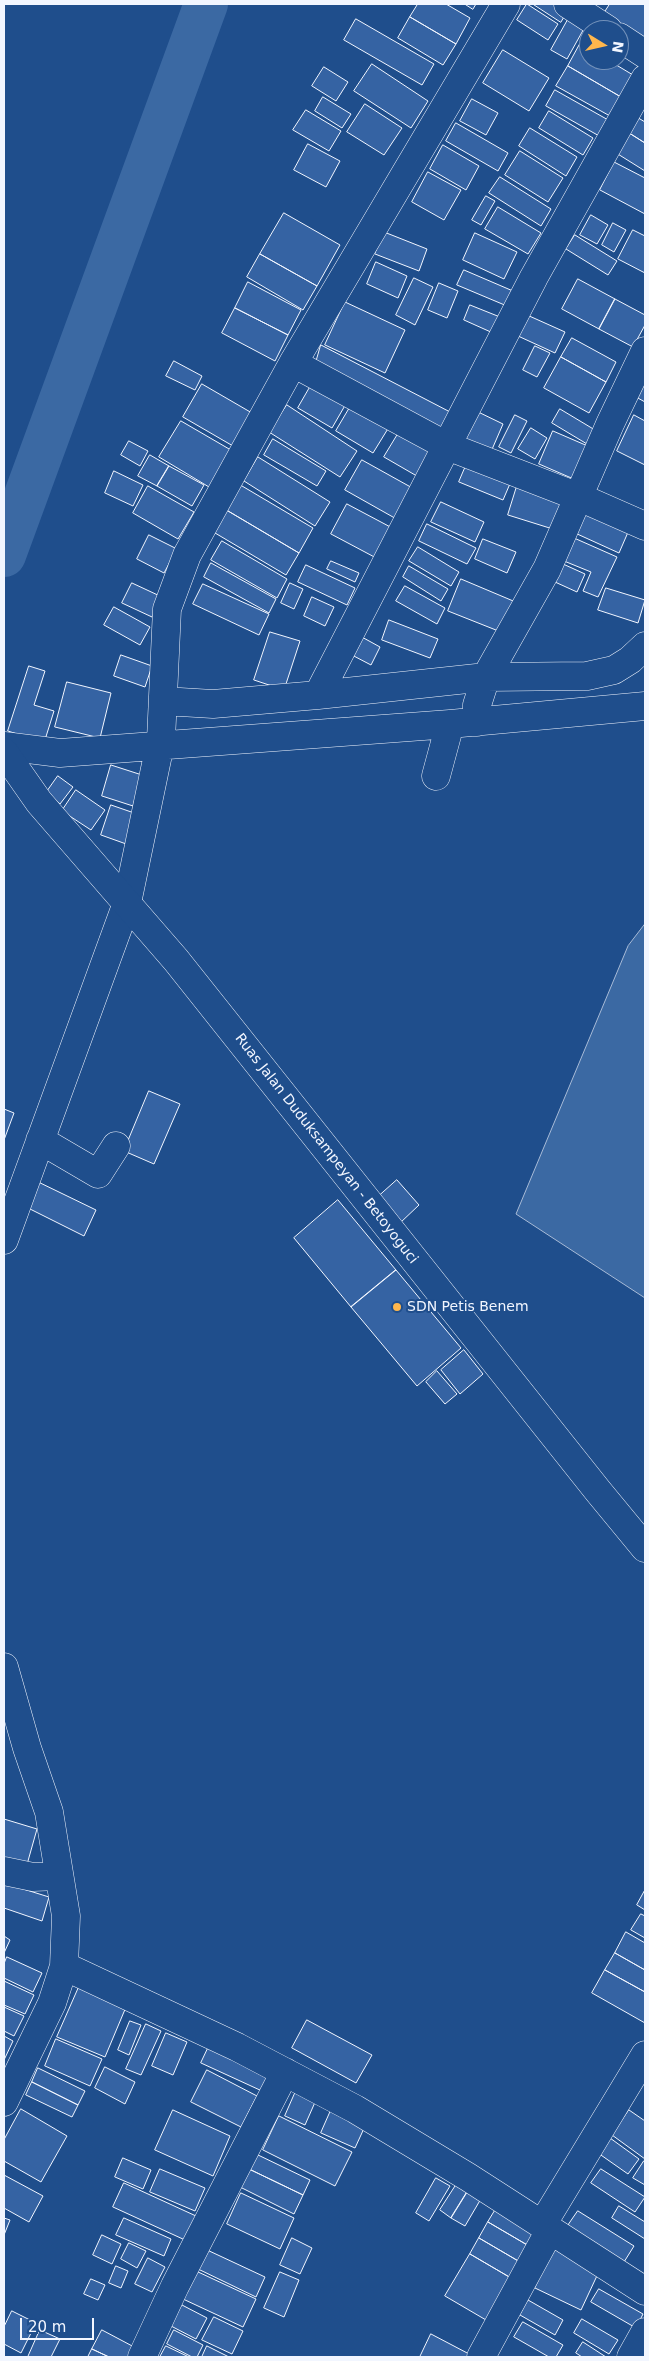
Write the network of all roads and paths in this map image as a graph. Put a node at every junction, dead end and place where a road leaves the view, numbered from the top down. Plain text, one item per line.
1 (506, 4) edge
2 (568, 4) edge
3 (593, 20) edge
4 (629, 44) edge
5 (645, 54) edge
6 (645, 78) edge
7 (645, 351) edge
8 (293, 363) junction
9 (447, 446) junction
10 (579, 497) junction
11 (645, 526) edge
12 (645, 646) edge
13 (318, 696) junction
14 (480, 699) junction
15 (645, 706) edge
16 (450, 724) junction
17 (162, 727) junction
18 (4, 746) edge
19 (4, 752) edge
20 (436, 776) dead end
21 (127, 903) junction
22 (40, 1140) junction
23 (116, 1146) dead end
24 (4, 1240) edge
25 (645, 1548) edge
26 (4, 1666) edge
27 (4, 1871) edge
28 (59, 1876) junction
29 (64, 1966) junction
30 (645, 2055) edge
31 (285, 2072) junction
32 (4, 2102) edge
33 (546, 2227) junction
34 (645, 2291) edge
35 (645, 2332) edge
36 (142, 2357) edge
37 (481, 2357) edge
38 (631, 2357) edge

1 - 8 street
2 - 3 street
4 - 5 street
6 - 9 street
7 - 10 street
8 - 9 street
8 - 17 street
9 - 10 street
9 - 13 street
10 - 11 street
10 - 14 street
12 - 14 street
13 - 14 street
13 - 17 street
14 - 15 street
14 - 16 street
16 - 17 street
16 - 20 street
17 - 18 street
17 - 21 street
19 - 21 street, Ruas Jalan Duduksampeyan - Betoyoguci
21 - 22 street
21 - 25 street, Ruas Jalan Duduksampeyan - Betoyoguci
22 - 23 street
22 - 24 street
26 - 28 street
27 - 28 street
28 - 29 street
29 - 31 street
29 - 32 street
30 - 33 street
31 - 33 street
31 - 36 street
33 - 34 street
33 - 37 street
35 - 38 street

